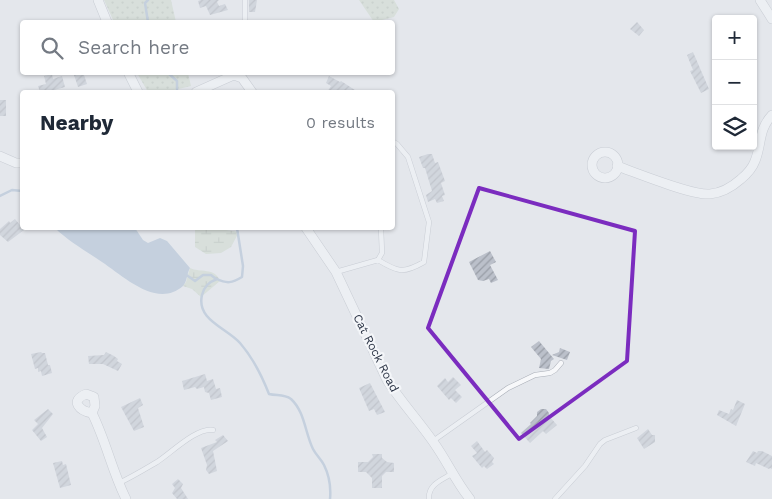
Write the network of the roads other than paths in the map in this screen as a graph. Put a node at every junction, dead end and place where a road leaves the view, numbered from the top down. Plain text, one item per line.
1 (98, 0) edge
2 (245, 0) edge
3 (760, 0) edge
4 (772, 19) edge
5 (107, 20) edge
6 (245, 20) edge
7 (130, 75) edge
8 (238, 75) edge
9 (137, 90) edge
10 (201, 90) edge
11 (251, 90) edge
12 (772, 115) edge
13 (395, 144) edge
14 (1, 160) edge
15 (20, 163) edge
16 (618, 166) dead end
17 (307, 230) edge
18 (381, 230) edge
19 (378, 260) junction
20 (336, 272) junction
21 (561, 363) dead end
22 (92, 413) dead end
23 (636, 428) dead end
24 (213, 430) dead end
25 (433, 441) junction
26 (453, 473) junction
27 (118, 484) junction
28 (126, 499) edge
29 (428, 499) edge
30 (470, 499) edge
31 (555, 499) edge

1 - 5 street
2 - 6 lane
3 - 4 street
7 - 9 street
8 - 10 street
8 - 11 street
12 - 16 street
13 - 19 lane
14 - 15 street
17 - 20 street, Cat Rock Road
18 - 19 lane
19 - 20 lane
20 - 25 street, Cat Rock Road
21 - 25 lane
22 - 27 street
23 - 31 lane
24 - 27 lane
25 - 26 street, Cat Rock Road
26 - 29 lane
26 - 30 street, Cat Rock Road
27 - 28 street

